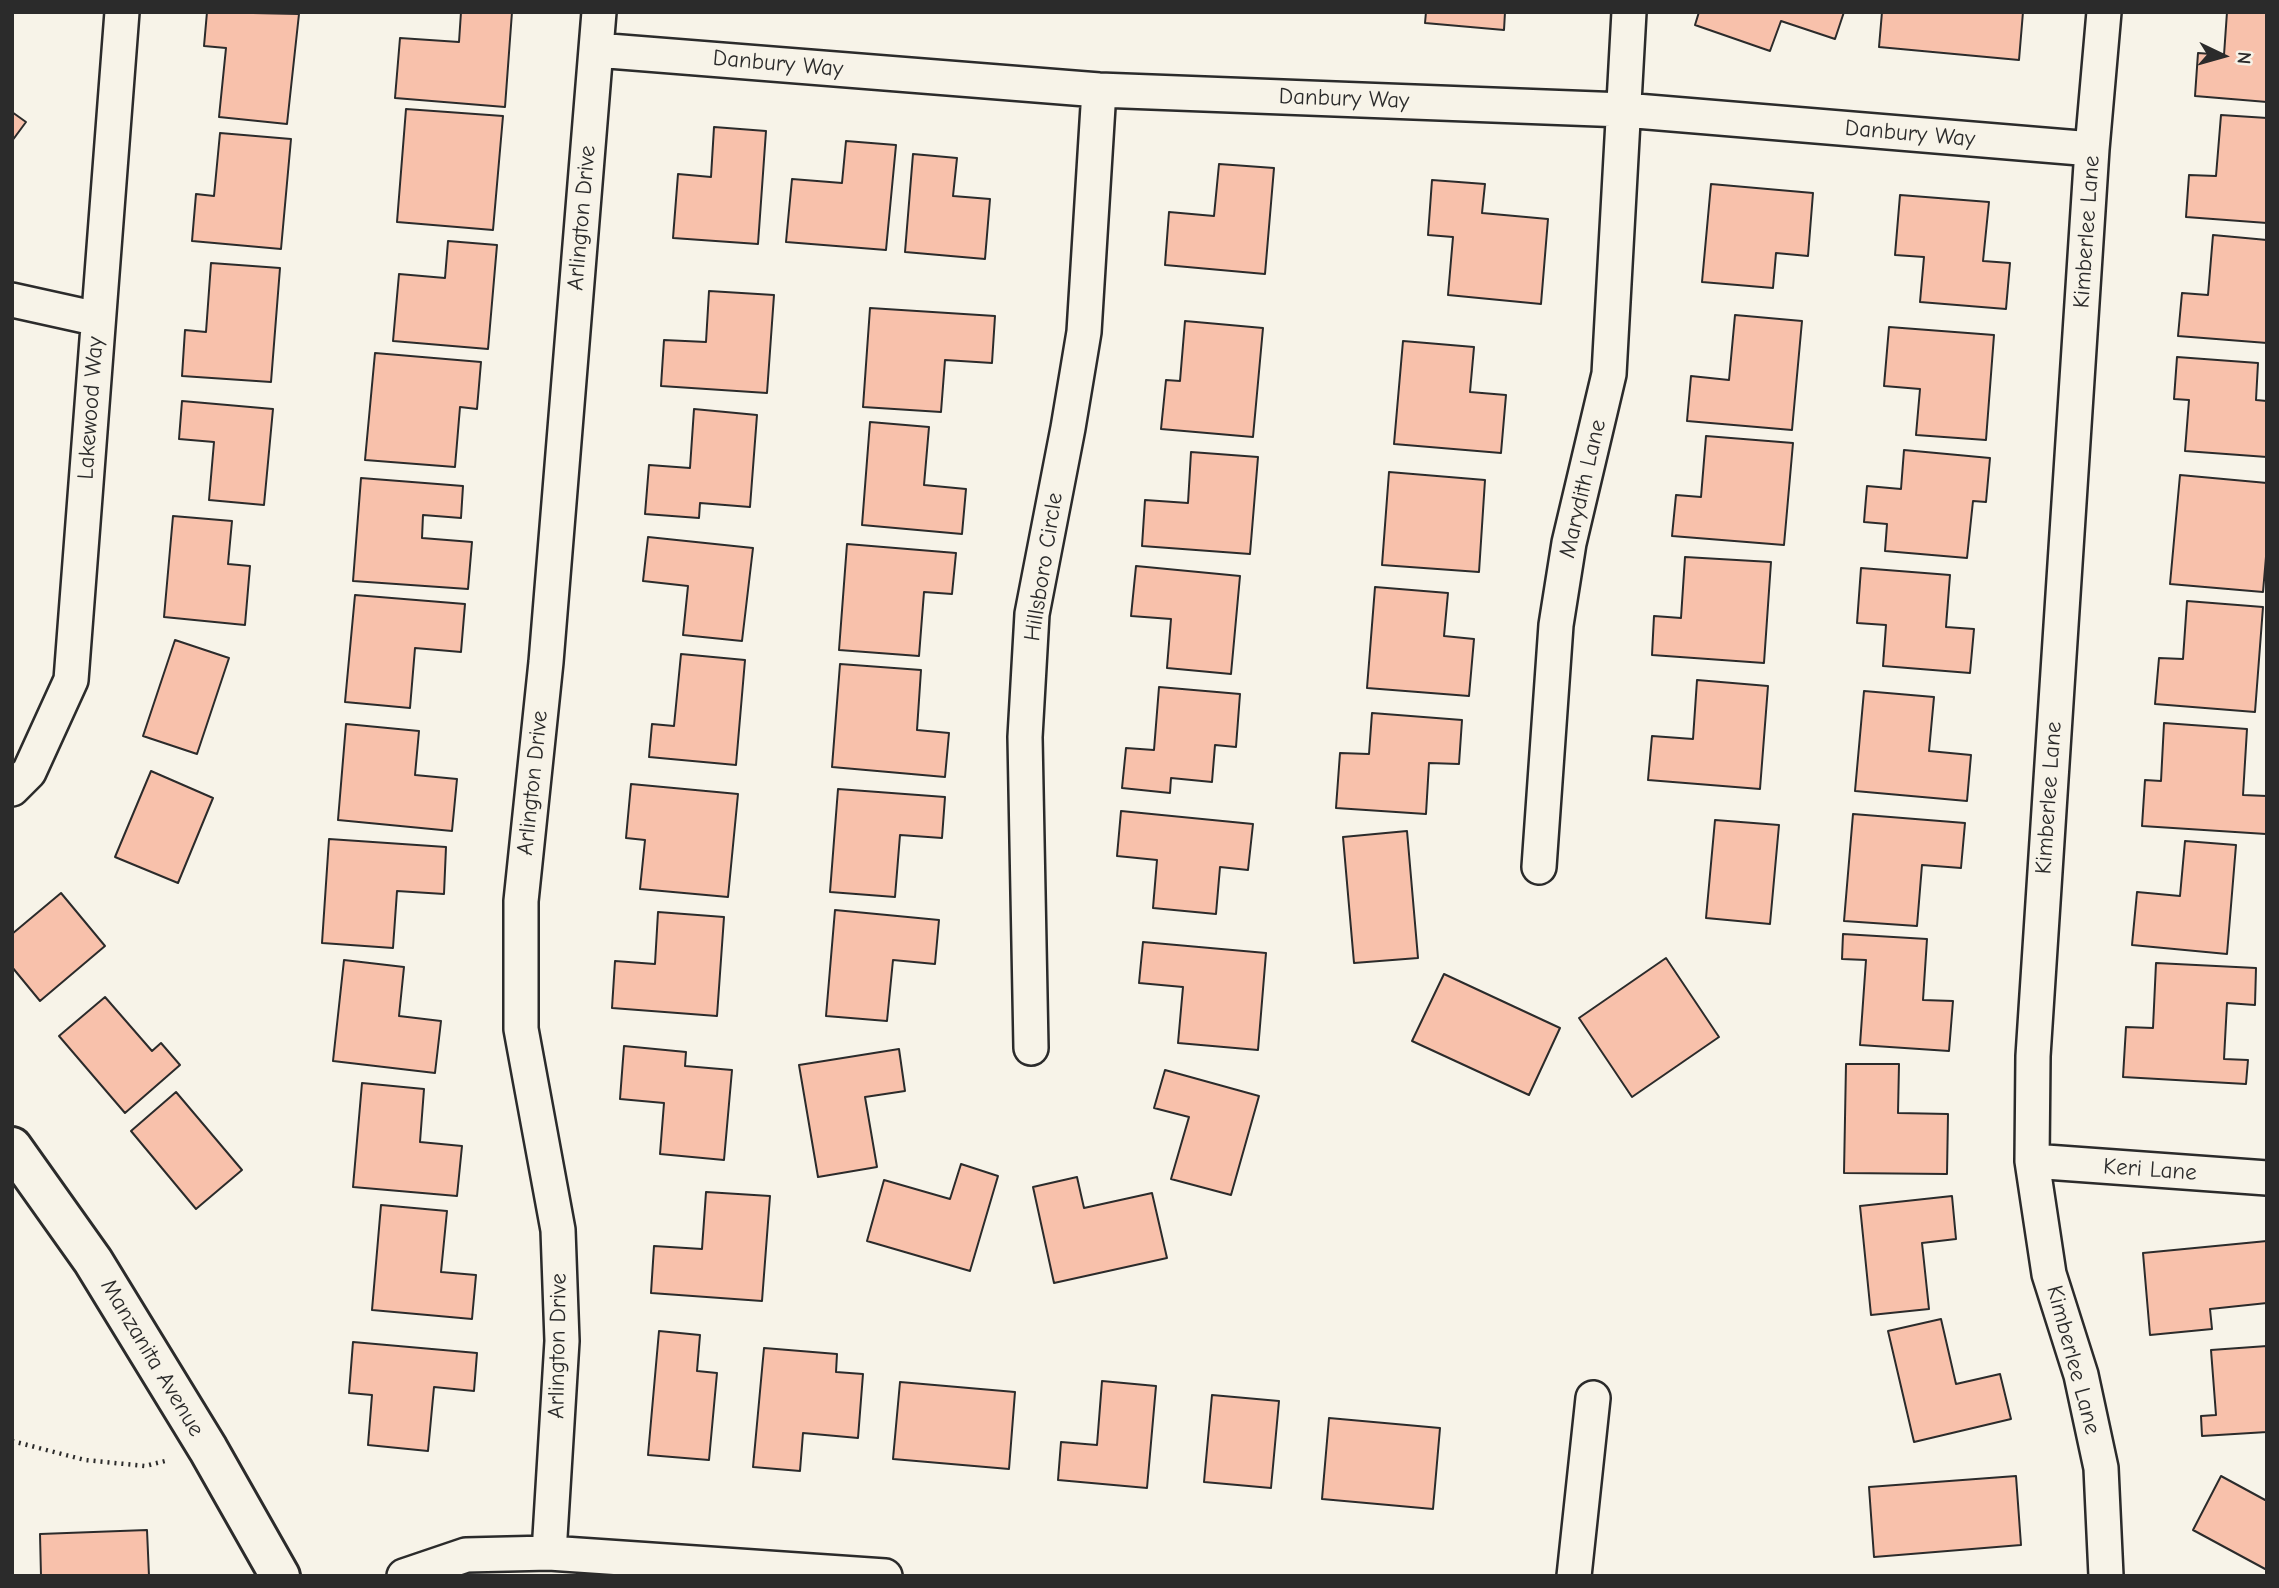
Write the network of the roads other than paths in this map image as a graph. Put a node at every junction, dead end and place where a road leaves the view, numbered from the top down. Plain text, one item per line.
1 (122, 12) edge
2 (599, 12) edge
3 (1629, 12) edge
4 (2104, 12) edge
5 (596, 50) junction
6 (1099, 90) junction
7 (1624, 110) junction
8 (2092, 149) junction
9 (12, 300) edge
10 (98, 318) junction
11 (12, 789) edge
12 (1539, 867) dead end
13 (1031, 1048) dead end
14 (12, 1147) edge
15 (2032, 1161) junction
16 (2267, 1178) edge
17 (1593, 1398) dead end
18 (549, 1553) junction
19 (280, 1576) edge
20 (404, 1576) edge
21 (885, 1576) edge
22 (1574, 1576) edge
23 (2106, 1576) edge

1 - 10 street, Lakewood Way
2 - 5 street, Arlington Drive
3 - 7 street, Marydith Lane
4 - 8 street, Kimberlee Lane
5 - 6 street, Danbury Way
5 - 18 street, Arlington Drive
6 - 7 street, Danbury Way
6 - 13 street, Hillsboro Circle
7 - 8 street, Danbury Way
7 - 12 street, Marydith Lane
8 - 15 street, Kimberlee Lane
9 - 10 street
10 - 11 street, Lakewood Way
14 - 19 street, Manzanita Avenue
15 - 16 street, Keri Lane
15 - 23 street, Kimberlee Lane
17 - 22 street
18 - 20 street
18 - 21 street

